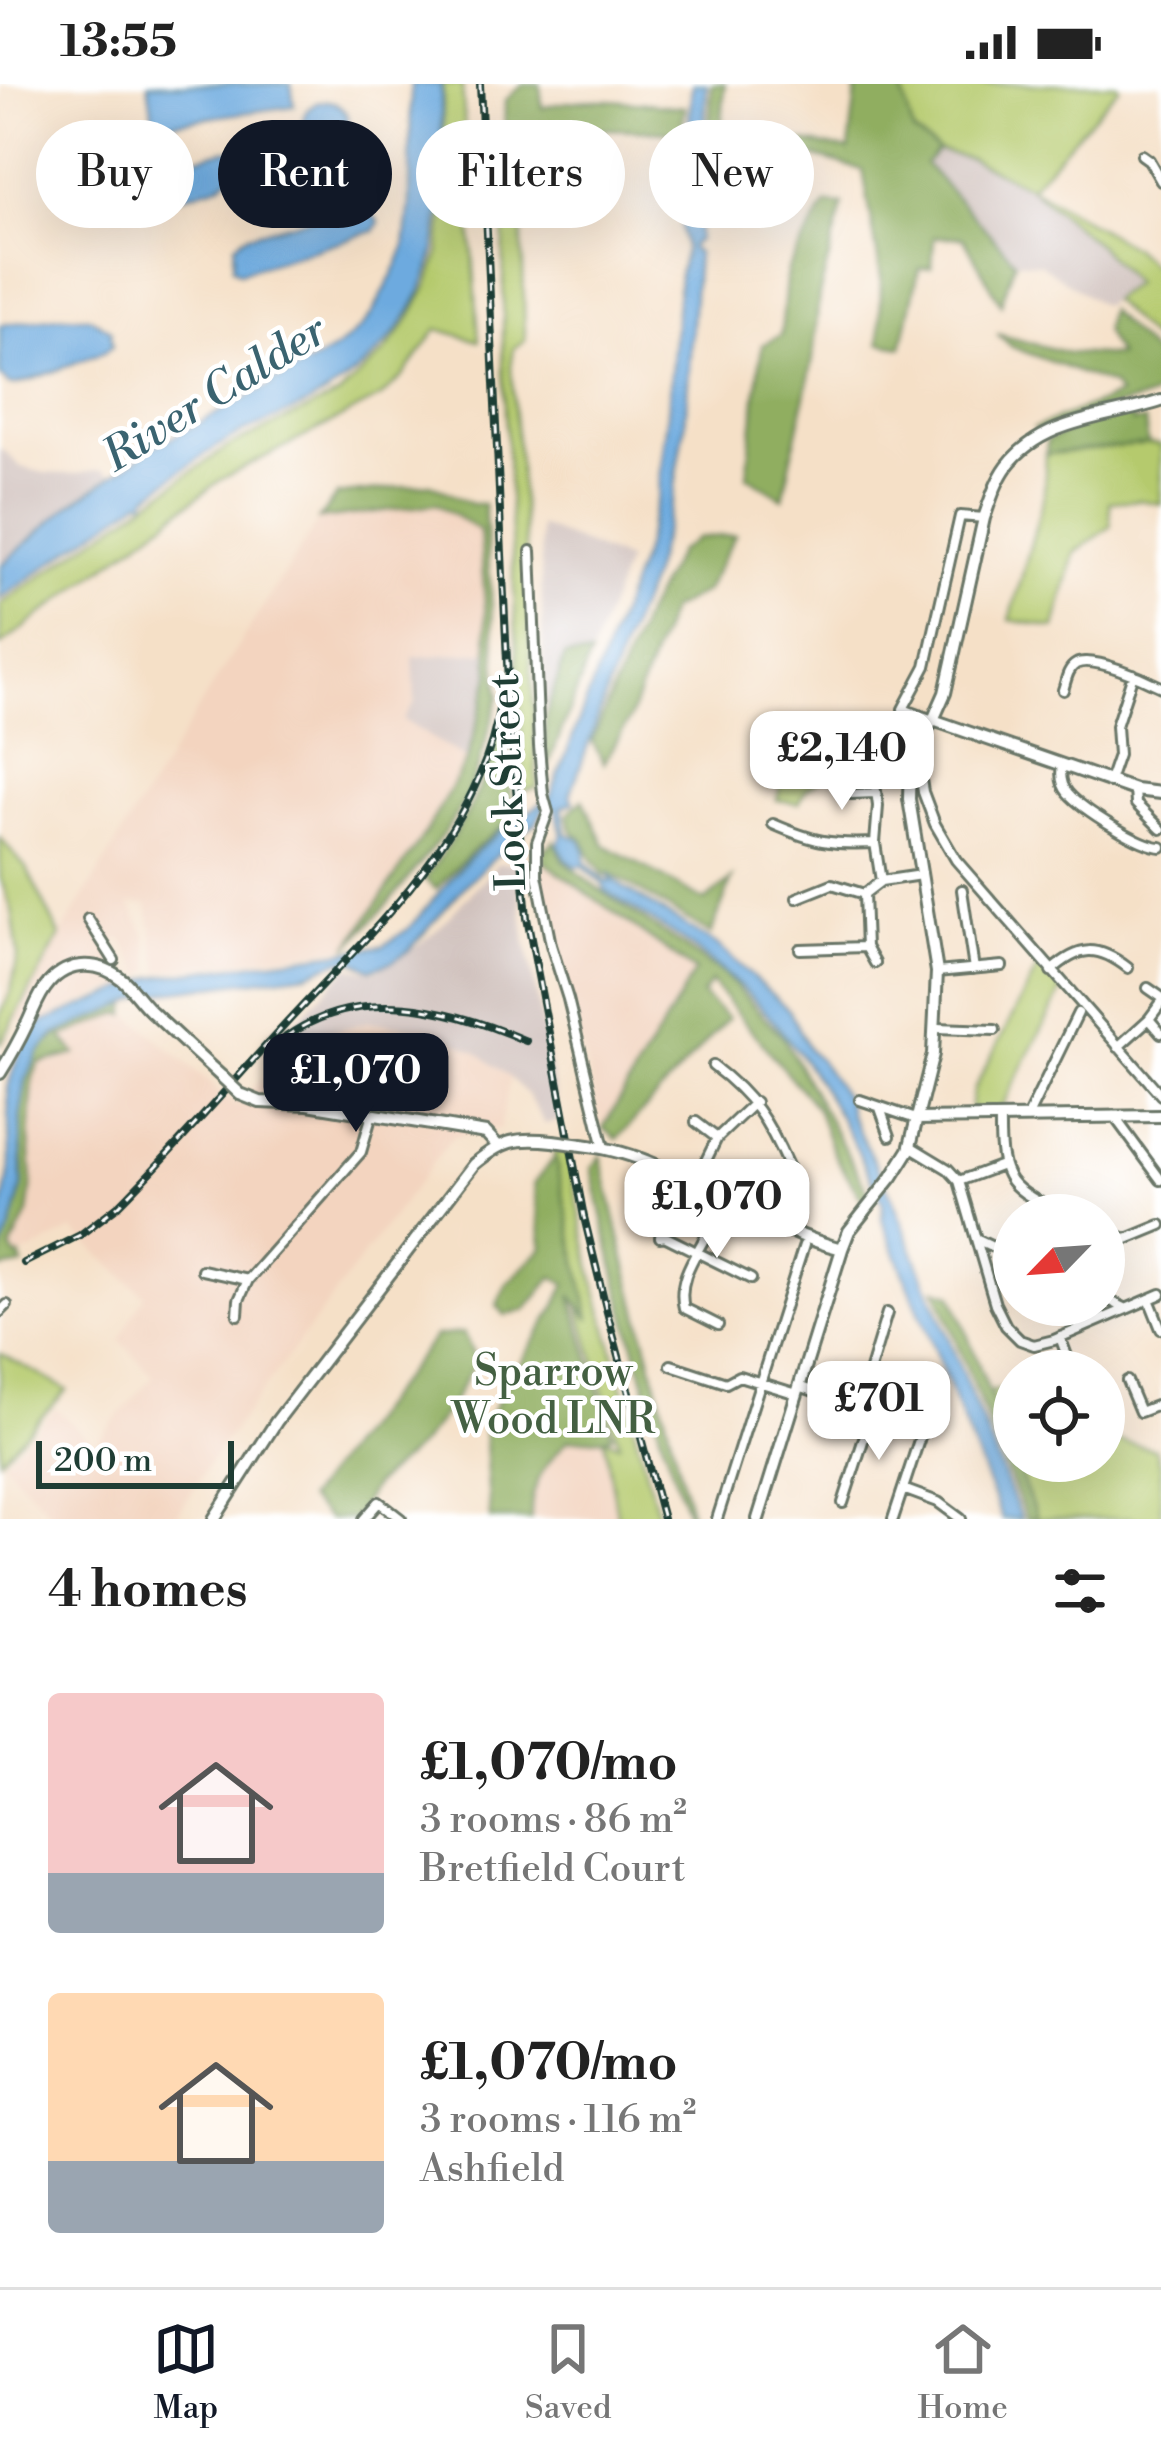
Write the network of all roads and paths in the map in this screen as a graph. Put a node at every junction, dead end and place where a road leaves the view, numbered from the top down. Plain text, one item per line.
1 (1142, 155) dead end
2 (1161, 181) edge
3 (1161, 401) edge
4 (984, 518) junction
5 (531, 551) dead end
6 (1133, 674) junction
7 (1161, 687) edge
8 (1063, 691) dead end
9 (933, 720) junction
10 (915, 746) junction
11 (865, 749) dead end
12 (1062, 766) junction
13 (837, 778) dead end
14 (1109, 781) junction
15 (1135, 790) junction
16 (875, 793) junction
17 (1161, 793) edge
18 (773, 824) dead end
19 (1161, 829) edge
20 (874, 843) junction
21 (1161, 848) edge
22 (921, 875) junction
23 (880, 881) junction
24 (962, 890) dead end
25 (864, 894) junction
26 (797, 898) dead end
27 (88, 919) dead end
28 (866, 947) junction
29 (800, 949) dead end
30 (1124, 951) dead end
31 (114, 960) dead end
32 (875, 963) dead end
33 (1002, 966) dead end
34 (974, 969) junction
35 (1051, 971) junction
36 (937, 972) junction
37 (1148, 988) dead end
38 (1161, 1000) edge
39 (1078, 1013) dead end
40 (1149, 1019) junction
41 (936, 1028) junction
42 (995, 1030) dead end
43 (1161, 1033) edge
44 (1118, 1047) junction
45 (713, 1066) dead end
46 (0, 1072) edge
47 (1161, 1095) edge
48 (860, 1100) dead end
49 (754, 1102) junction
50 (879, 1106) junction
51 (372, 1114) junction
52 (1114, 1116) junction
53 (1161, 1116) edge
54 (1000, 1118) junction
55 (1027, 1118) junction
56 (916, 1119) junction
57 (696, 1122) dead end
58 (890, 1136) dead end
59 (717, 1138) junction
60 (497, 1145) junction
61 (910, 1146) junction
62 (604, 1148) junction
63 (1002, 1165) junction
64 (788, 1166) dead end
65 (1161, 1180) edge
66 (959, 1181) junction
67 (694, 1185) junction
68 (1025, 1194) edge
69 (722, 1199) junction
70 (1161, 1225) edge
71 (660, 1237) dead end
72 (978, 1240) junction
73 (1125, 1240) edge
74 (804, 1245) dead end
75 (993, 1247) edge
76 (842, 1249) junction
77 (697, 1253) junction
78 (202, 1270) dead end
79 (782, 1270) dead end
80 (794, 1275) junction
81 (751, 1279) dead end
82 (248, 1280) junction
83 (1161, 1294) edge
84 (1149, 1299) junction
85 (1127, 1308) joint
86 (887, 1313) dead end
87 (238, 1315) dead end
88 (718, 1325) dead end
89 (1161, 1329) edge
90 (1060, 1337) junction
91 (1065, 1350) edge
92 (671, 1365) dead end
93 (1127, 1381) dead end
94 (760, 1382) junction
95 (798, 1390) junction
96 (1161, 1405) edge
97 (859, 1406) junction
98 (873, 1410) junction
99 (903, 1490) junction
100 (844, 1503) dead end
101 (214, 1519) edge
102 (364, 1519) edge
103 (400, 1519) edge
104 (717, 1519) edge
105 (758, 1519) edge
106 (893, 1519) edge
107 (961, 1519) edge

1 - 2 street
3 - 4 street
4 - 9 street
4 - 9 street
5 - 62 street, Lock Street
6 - 7 street
6 - 8 street
6 - 14 street
9 - 10 street
9 - 12 street
10 - 22 street
10 - 35 street
11 - 16 street
12 - 14 street
12 - 21 street
13 - 16 street
14 - 15 street
15 - 17 street
15 - 19 street
16 - 20 street
18 - 20 street
20 - 23 street
22 - 23 street
22 - 36 street
23 - 25 street
24 - 34 street
25 - 26 street
25 - 28 street
27 - 31 street
28 - 29 street
28 - 32 street
30 - 35 street
33 - 34 street
34 - 36 street
35 - 44 street
36 - 41 street
37 - 38 street
38 - 40 street
39 - 55 street
40 - 43 street
40 - 44 street
41 - 42 street
41 - 56 street
44 - 47 street
45 - 49 street
46 - 51 street, bridge
48 - 50 street
49 - 59 street
49 - 64 street
50 - 56 street
50 - 58 street
51 - 60 street
51 - 82 street
52 - 53 street
52 - 55 street
52 - 65 street
54 - 55 street
54 - 56 street
54 - 63 street
56 - 61 street
57 - 59 street
59 - 67 street
60 - 62 street, bridge
60 - 101 street
61 - 66 street
61 - 76 street
62 - 67 street
63 - 66 street
63 - 68 street
66 - 72 street
67 - 69 street
69 - 76 street
69 - 77 street
70 - 73 street
71 - 77 street
72 - 75 street
72 - 90 street
74 - 80 street
76 - 95 street
77 - 81 street
77 - 88 street
78 - 82 street
79 - 80 street
80 - 94 street
82 - 87 street
83 - 84 street
84 - 85 street
84 - 89 street
85 - 90 street
86 - 97 street
90 - 91 street
92 - 94 street
93 - 96 street
94 - 95 street
94 - 104 street
95 - 97 street
95 - 105 street
97 - 98 street
98 - 99 street
98 - 100 street
99 - 106 street
99 - 107 street
102 - 103 street

